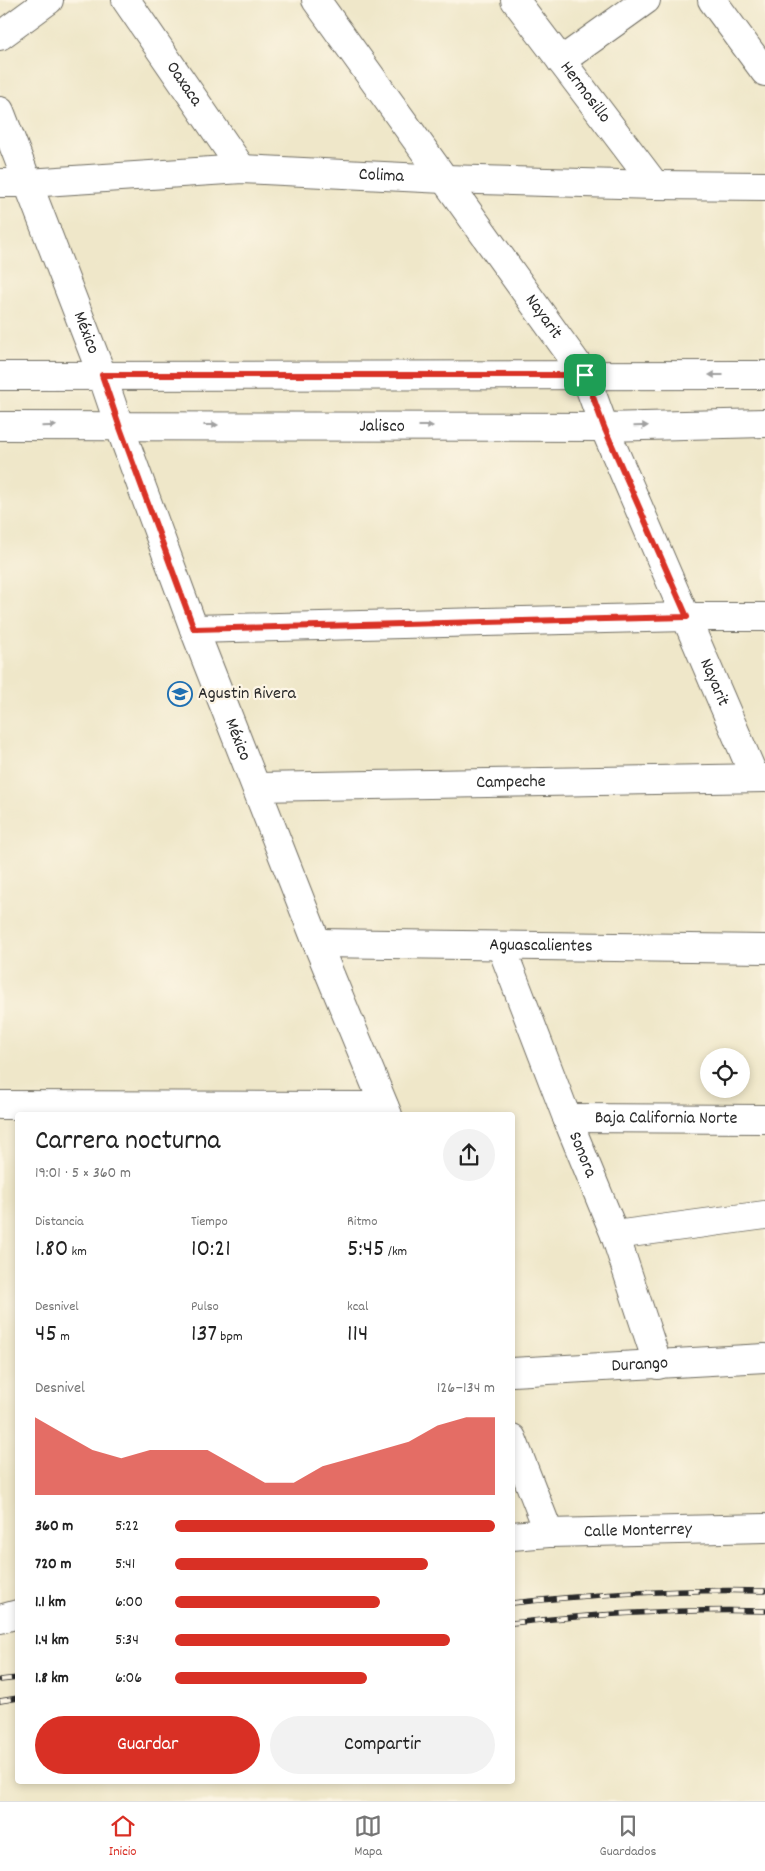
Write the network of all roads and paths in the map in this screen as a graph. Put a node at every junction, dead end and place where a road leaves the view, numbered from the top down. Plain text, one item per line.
1 (48, 0) edge
2 (126, 0) edge
3 (316, 0) edge
4 (515, 0) edge
5 (646, 0) edge
6 (712, 0) edge
7 (0, 36) edge
8 (561, 61) junction
9 (765, 72) edge
10 (0, 110) edge
11 (242, 169) junction
12 (444, 179) junction
13 (0, 183) edge
14 (28, 183) junction
15 (655, 185) junction
16 (765, 186) edge
17 (102, 375) junction
18 (585, 375) junction
19 (765, 375) edge
20 (0, 376) edge
21 (765, 423) edge
22 (119, 425) junction
23 (0, 426) edge
24 (604, 427) junction
25 (687, 617) junction
26 (765, 617) edge
27 (194, 629) junction
28 (760, 778) edge
29 (257, 787) junction
30 (317, 944) junction
31 (502, 946) junction
32 (765, 949) edge
33 (0, 1105) edge
34 (82, 1110) edge
35 (386, 1111) edge
36 (567, 1118) junction
37 (765, 1119) edge
38 (765, 1215) edge
39 (615, 1235) junction
40 (765, 1358) edge
41 (658, 1365) junction
42 (515, 1372) edge
43 (515, 1446) edge
44 (765, 1528) edge
45 (549, 1532) junction
46 (515, 1536) edge
47 (15, 1615) edge
48 (0, 1619) edge

1 - 7 street
2 - 11 street, Oaxaca
3 - 12 street, Nayarit
4 - 8 street, Hermosillo
5 - 8 street
6 - 9 street
8 - 15 street, Hermosillo
10 - 14 street, México
11 - 12 street, Colima
11 - 14 street, Colima
12 - 15 street, Colima
12 - 18 street, Nayarit
13 - 14 street, Colima
14 - 17 street, México
15 - 16 street, Colima
17 - 18 street
17 - 20 street
17 - 22 street, México
19 -> 18 street
18 - 24 street, Nayarit
24 -> 21 street, Jalisco
23 -> 22 street, Jalisco
22 -> 24 street, Jalisco
22 - 27 street, México
24 - 25 street, Nayarit
25 - 26 street
25 - 27 street
25 - 28 street, Nayarit
27 - 29 street, México
28 - 29 street, Campeche
29 - 30 street, México
30 - 31 street, Aguascalientes
30 - 35 street, México
31 - 32 street, Aguascalientes
31 - 36 street, Sonora
33 - 34 street
34 - 35 street
36 - 37 street, Baja California Norte
36 - 39 street, Sonora
38 - 39 street
39 - 41 street, Sonora
40 - 41 street, Durango
41 - 42 street, Durango
43 - 45 street
44 - 45 street, Calle Monterrey
45 - 46 street, Calle Monterrey
47 - 48 street

